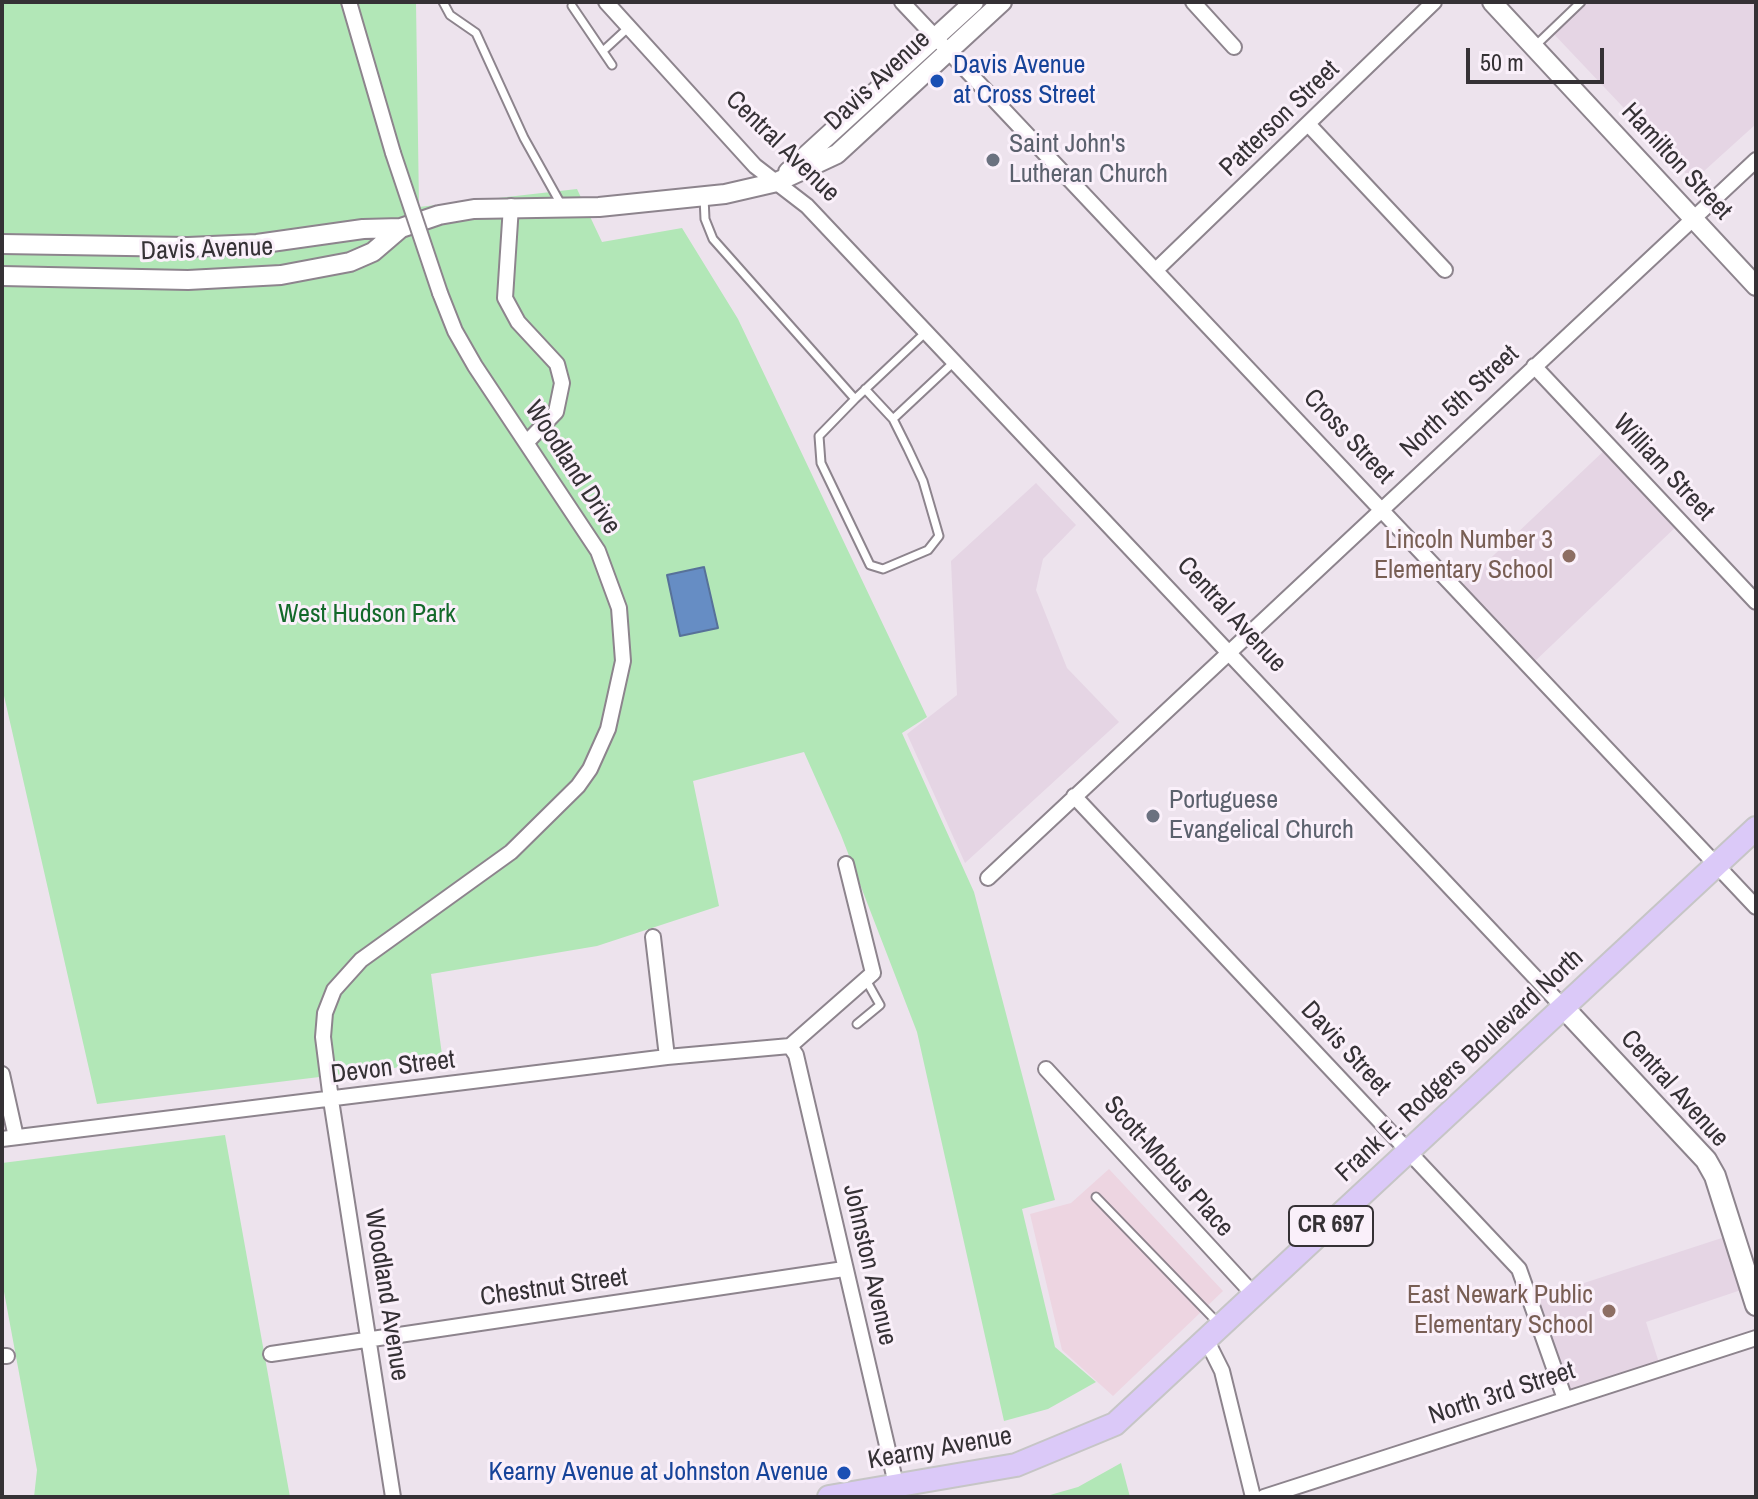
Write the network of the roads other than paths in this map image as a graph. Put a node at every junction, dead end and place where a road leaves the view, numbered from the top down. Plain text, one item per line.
1 (349, 2) edge
2 (443, 2) edge
3 (606, 2) edge
4 (902, 2) edge
5 (974, 2) edge
6 (1002, 2) edge
7 (1193, 2) edge
8 (1434, 2) edge
9 (1492, 2) edge
10 (1581, 2) edge
11 (572, 6) dead end
12 (629, 27) junction
13 (942, 45) junction
14 (1234, 47) dead end
15 (1534, 47) junction
16 (603, 51) junction
17 (612, 65) dead end
18 (1309, 125) junction
19 (1756, 160) edge
20 (777, 182) junction
21 (704, 196) junction
22 (511, 206) junction
23 (562, 206) junction
24 (1693, 219) junction
25 (401, 228) junction
26 (2, 244) edge
27 (1157, 269) junction
28 (1445, 270) dead end
29 (2, 276) edge
30 (1756, 286) edge
31 (927, 332) junction
32 (955, 361) junction
33 (1534, 366) junction
34 (865, 389) junction
35 (855, 399) junction
36 (893, 419) junction
37 (527, 442) junction
38 (1382, 508) junction
39 (1756, 602) edge
40 (1228, 650) junction
41 (1074, 796) junction
42 (1756, 828) edge
43 (846, 864) dead end
44 (1716, 865) junction
45 (988, 878) dead end
46 (1756, 907) edge
47 (653, 937) dead end
48 (869, 976) junction
49 (1563, 1007) junction
50 (857, 1024) dead end
51 (790, 1046) junction
52 (667, 1057) junction
53 (1046, 1069) dead end
54 (2, 1074) edge
55 (331, 1100) junction
56 (9, 1138) edge
57 (1409, 1152) junction
58 (1096, 1197) dead end
59 (844, 1269) junction
60 (1255, 1296) junction
61 (1756, 1305) edge
62 (1214, 1334) junction
63 (1756, 1338) edge
64 (369, 1339) junction
65 (271, 1354) dead end
66 (1565, 1399) junction
67 (1049, 1454) joint
68 (898, 1492) edge
69 (393, 1497) edge
70 (829, 1497) edge
71 (1253, 1497) edge
72 (1264, 1497) edge

1 - 37 street, Woodland Drive, bridge
2 - 23 lane
3 - 12 street, Central Avenue
4 - 13 street, Cross Street
5 - 13 street, Davis Avenue
6 - 13 street, Davis Avenue
7 - 14 street
8 - 18 street, Patterson Street
9 - 15 street, Hamilton Street
10 - 15 lane
11 - 16 lane
12 - 16 lane
12 - 20 street, Central Avenue
13 - 20 street, Davis Avenue
13 - 27 street, Cross Street
15 - 24 street, Hamilton Street
16 - 17 lane
18 - 27 street, Patterson Street
18 - 28 street
19 - 24 street, North 5th Street
20 - 21 street, Davis Avenue
20 - 31 street, Central Avenue
21 - 23 street, Davis Avenue
21 - 35 lane
22 - 23 street, Davis Avenue
22 - 25 street, Davis Avenue
22 - 37 street
24 - 30 street, Hamilton Street
24 - 33 street, North 5th Street
25 - 26 street, Davis Avenue
25 - 29 street, Davis Avenue
27 - 38 street, Cross Street
31 - 32 street, Central Avenue
31 - 34 lane
32 - 36 lane
32 - 40 street, Central Avenue
33 - 38 street, North 5th Street
33 - 39 street, William Street
34 - 35 lane
34 - 36 lane
35 - 36 lane
37 - 55 street, Woodland Drive
38 - 40 street, North 5th Street
38 - 44 street, Cross Street
40 - 41 street, North 5th Street
40 - 49 street, Central Avenue
41 - 45 street, North 5th Street
41 - 57 street, Davis Street
42 - 44 main road, Frank E. Rodgers Boulevard North / CR 697
43 - 48 street
44 - 46 street, Cross Street
44 - 49 main road, Frank E. Rodgers Boulevard North / CR 697
47 - 52 street
48 - 50 lane
48 - 51 street
49 - 57 main road, Frank E. Rodgers Boulevard North / CR 697
49 - 61 main road, Central Avenue
51 - 52 street, Devon Street
51 - 59 street, Johnston Avenue
52 - 55 street, Devon Street
53 - 60 street, Scott-Mobus Place
54 - 56 street
55 - 56 street, Devon Street
55 - 64 street, Woodland Avenue
57 - 60 main road, Frank E. Rodgers Boulevard North / CR 697
57 - 66 street, Davis Street
58 - 62 lane
59 - 64 street, Chestnut Street
59 - 68 street, Johnston Avenue
60 - 62 main road, Frank E. Rodgers Boulevard North / CR 697
62 - 67 main road, Frank E. Rodgers Boulevard North / CR 697
62 - 71 street
63 - 66 street, North 3rd Street
64 - 65 street, Chestnut Street
64 - 69 street, Woodland Avenue
66 - 72 street, North 3rd Street
67 - 68 main road, Kearny Avenue / CR 697
68 - 70 main road, Kearny Avenue / CR 697

